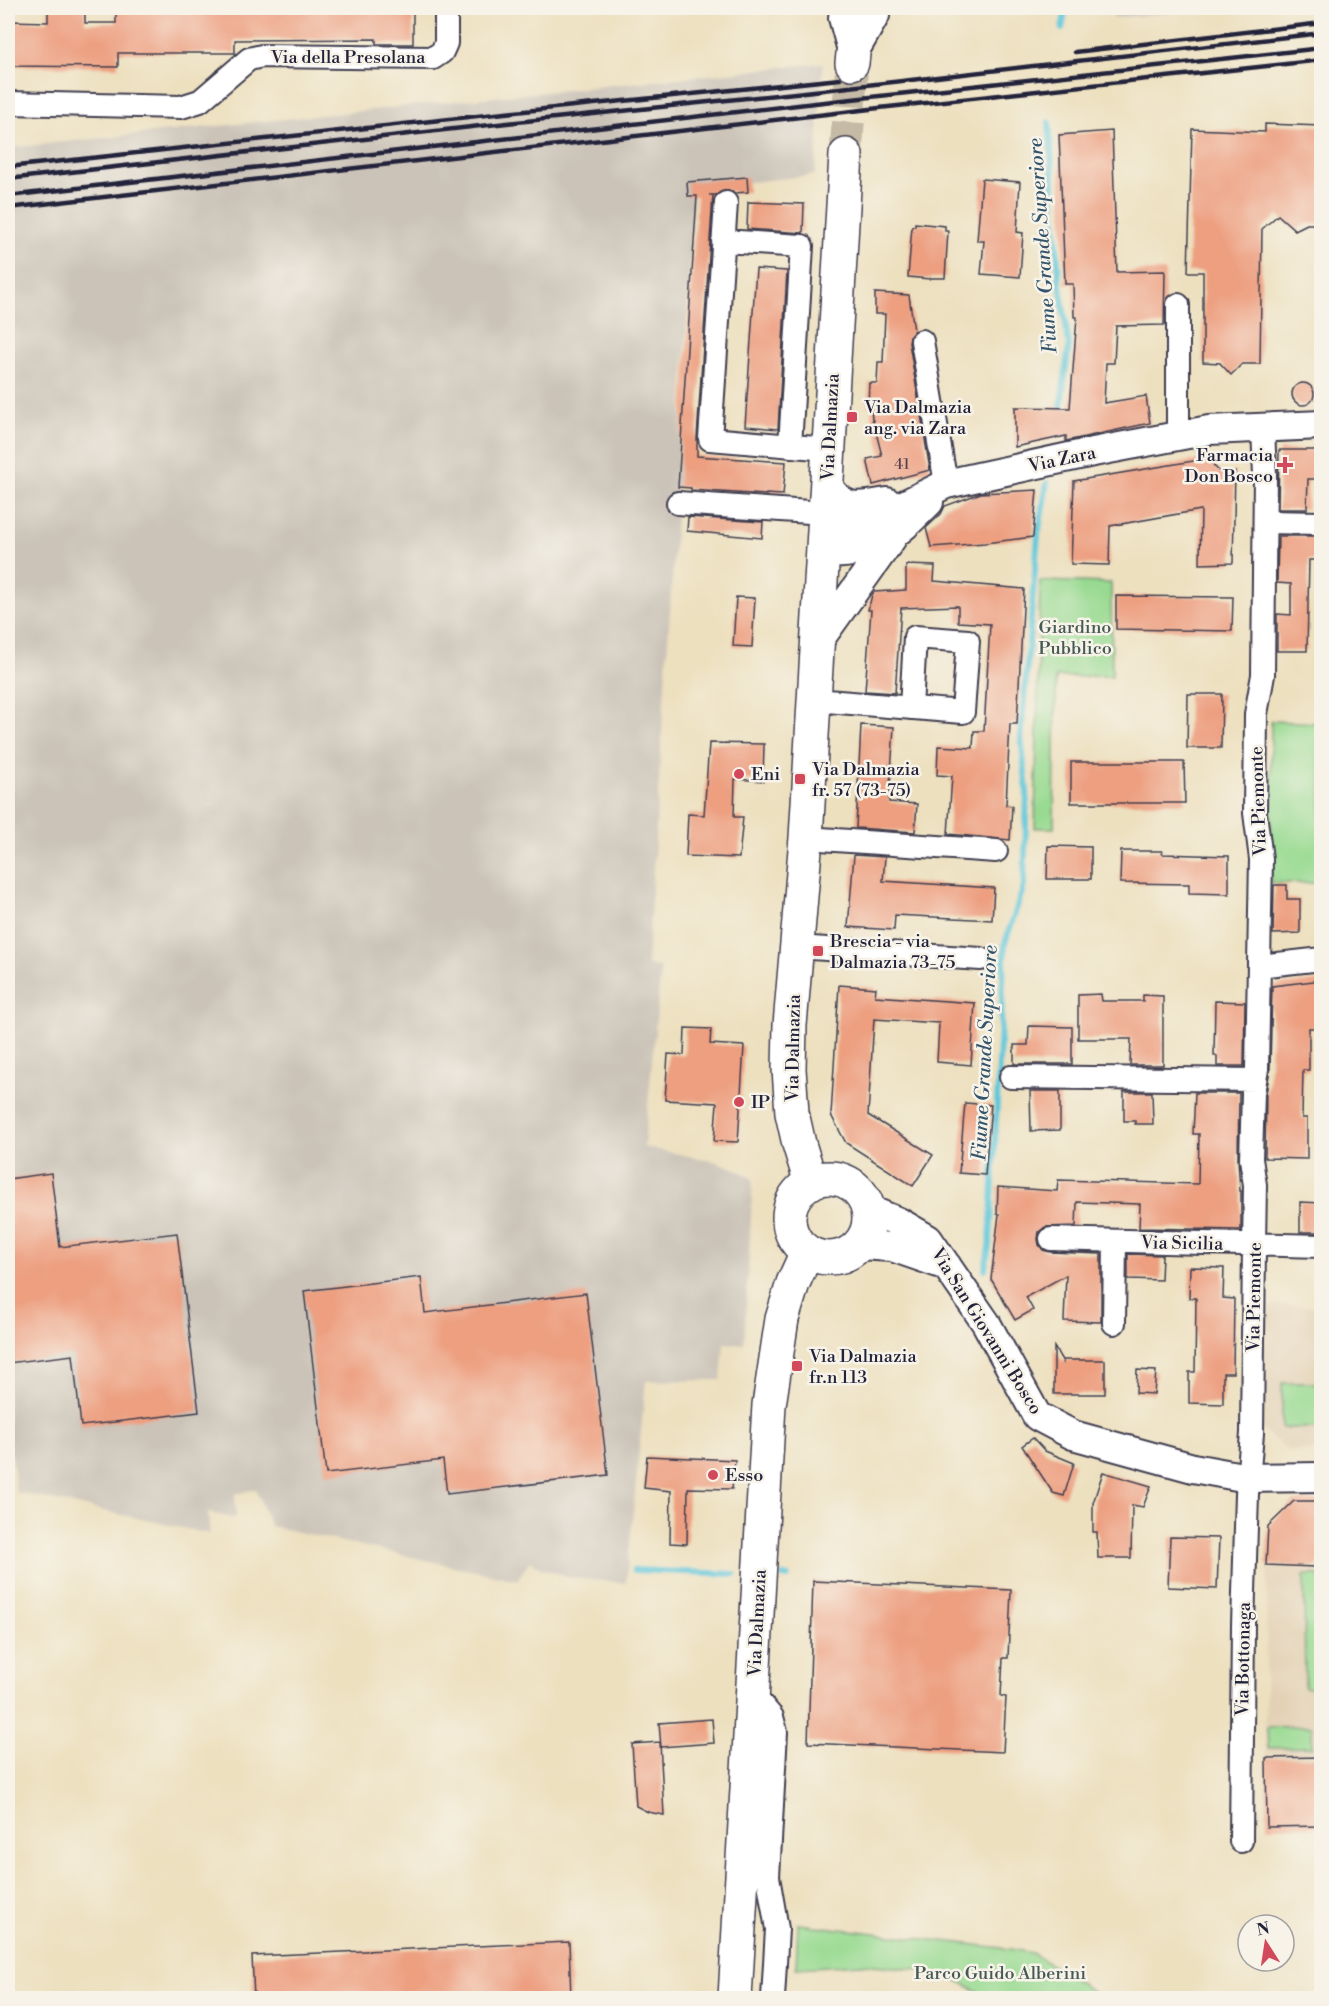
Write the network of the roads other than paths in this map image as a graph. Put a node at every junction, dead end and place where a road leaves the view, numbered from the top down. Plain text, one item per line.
1 (446, 8) edge
2 (841, 8) edge
3 (858, 8) edge
4 (879, 8) edge
5 (852, 63) junction
6 (8, 103) edge
7 (846, 154) tunnel mouth
8 (726, 203) dead end
9 (723, 241) junction
10 (1178, 305) dead end
11 (922, 341) dead end
12 (1322, 425) edge
13 (1263, 427) junction
14 (1178, 436) junction
15 (790, 446) junction
16 (828, 449) junction
17 (946, 484) junction
18 (913, 498) junction
19 (678, 504) dead end
20 (1265, 522) junction
21 (824, 523) junction
22 (1322, 524) edge
23 (895, 534) junction
24 (817, 644) junction
25 (814, 700) junction
26 (910, 708) dead end
27 (806, 838) junction
28 (996, 851) dead end
29 (796, 947) junction
30 (981, 959) dead end
31 (1322, 959) edge
32 (1259, 966) junction
33 (1011, 1077) dead end
34 (1255, 1080) junction
35 (811, 1183) junction
36 (867, 1209) junction
37 (1051, 1239) dead end
38 (1115, 1241) junction
39 (859, 1245) junction
40 (1254, 1245) junction
41 (1322, 1246) edge
42 (807, 1252) junction
43 (947, 1266) junction
44 (1114, 1323) dead end
45 (1322, 1477) edge
46 (1248, 1478) junction
47 (753, 1695) junction
48 (1242, 1841) dead end
49 (735, 1998) edge
50 (773, 1998) edge

1 - 6 street, Via della Presolana
2 - 5 street
3 - 5 main road
4 - 5 street
7 - 16 main road, Via Dalmazia
8 - 9 street
9 - 15 street
9 - 15 street
10 - 14 street
11 - 17 street
12 - 13 street, Via Zara
13 - 14 street, Via Zara
13 - 20 street, Via Piemonte
14 - 17 street, Via Zara
15 - 16 street
16 - 21 main road, Via Dalmazia
17 - 18 street, Via Zara
17 - 23 street
18 - 21 street, Via Zara
18 - 21 street, Via Zara
19 - 21 street
20 - 22 street
20 - 32 street, Via Piemonte
21 - 23 street
21 - 24 main road, Via Dalmazia
23 - 24 street
24 - 25 main road, Via Dalmazia
25 - 26 street
25 - 27 main road, Via Dalmazia
27 - 28 street
27 - 29 main road, Via Dalmazia
29 - 30 street
29 - 35 main road, Via Dalmazia
31 - 32 street
32 - 34 street, Via Piemonte
33 - 34 street
34 - 40 street, Via Piemonte
35 - 36 main road
35 - 42 main road
36 - 39 main road
36 - 43 street, Via San Giovanni Bosco
37 - 38 street, Via Sicilia
38 - 40 street, Via Sicilia
38 - 44 street, Via Sicilia
39 - 42 main road
39 - 43 street
40 - 41 street, Via Sicilia
40 - 46 street, Via Piemonte
42 - 47 main road, Via Dalmazia
43 - 46 street, Via San Giovanni Bosco
45 - 46 street, Via San Giovanni Bosco
46 - 48 street, Via Bottonaga
47 - 49 main road, Via Dalmazia
47 - 50 street

